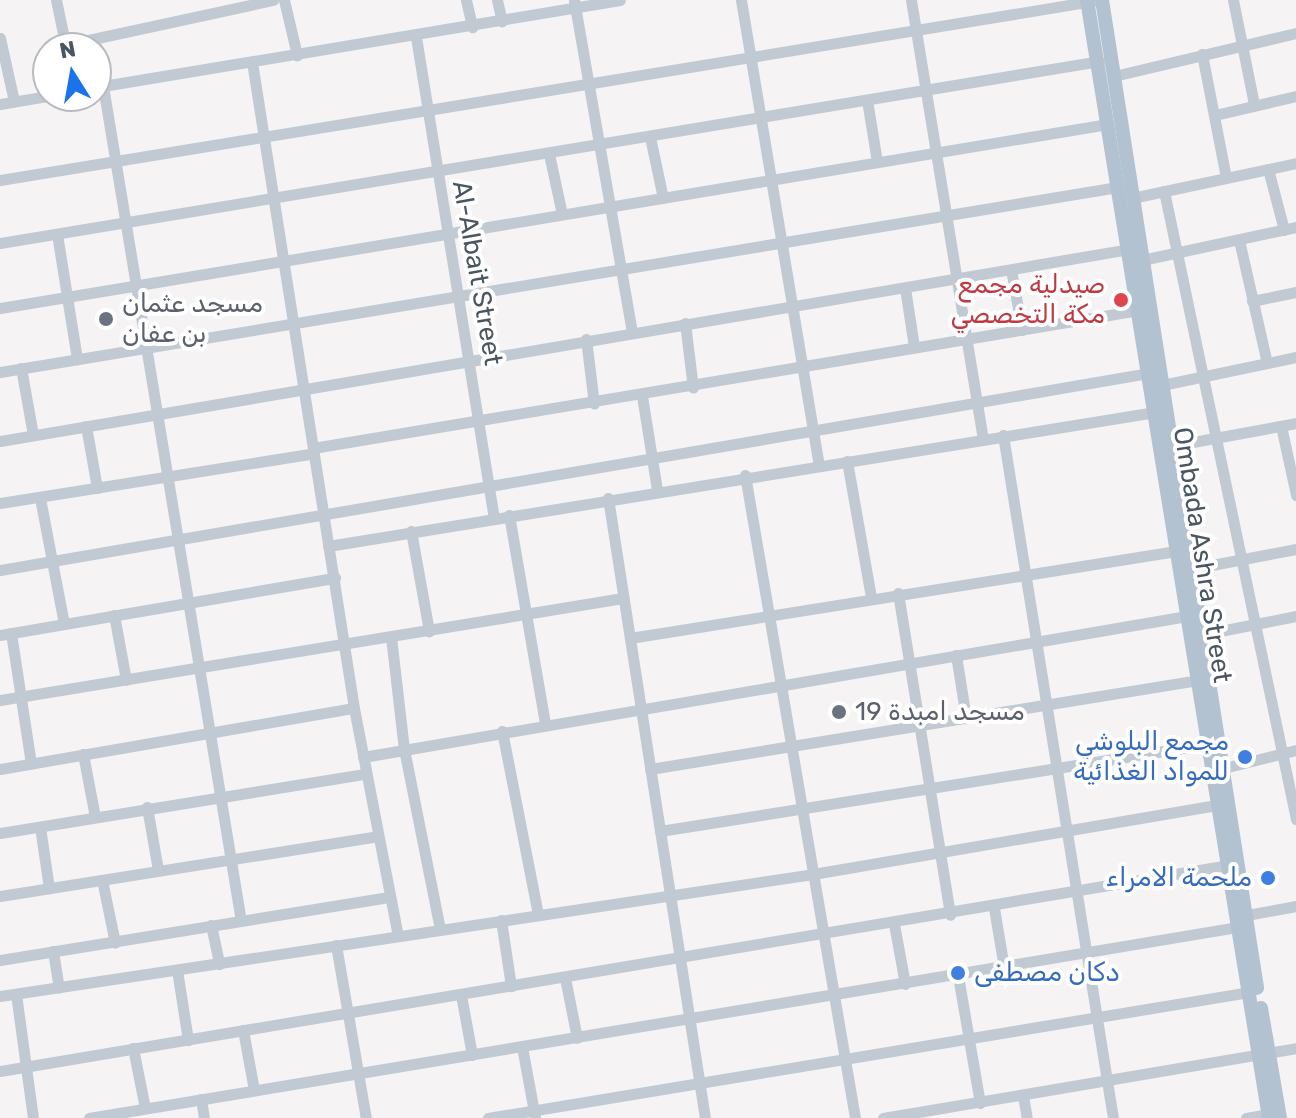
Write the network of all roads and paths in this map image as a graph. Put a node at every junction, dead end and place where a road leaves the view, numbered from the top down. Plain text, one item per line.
1 (56, 0) edge
2 (273, 0) edge
3 (284, 0) edge
4 (466, 0) edge
5 (497, 0) edge
6 (620, 0) edge
7 (741, 0) edge
8 (911, 0) edge
9 (1233, 0) edge
10 (1094, 1) edge
11 (574, 4) edge
12 (219, 5) edge
13 (502, 21) junction
14 (472, 27) junction
15 (916, 30) junction
16 (63, 32) edge
17 (1296, 33) edge
18 (112, 34) edge
19 (416, 37) junction
20 (0, 38) edge
21 (1242, 45) junction
22 (1202, 54) junction
23 (297, 55) junction
24 (751, 57) junction
25 (1099, 61) junction
26 (252, 62) junction
27 (1114, 76) junction
28 (588, 83) junction
29 (112, 85) edge
30 (924, 89) junction
31 (1296, 96) edge
32 (32, 98) edge
33 (867, 100) junction
34 (14, 101) junction
35 (0, 104) edge
36 (1254, 104) junction
37 (428, 109) junction
38 (104, 112) edge
39 (1215, 115) junction
40 (761, 119) junction
41 (1108, 124) junction
42 (262, 136) junction
43 (650, 137) junction
44 (598, 146) junction
45 (935, 152) junction
46 (549, 154) junction
47 (115, 161) junction
48 (877, 162) junction
49 (1296, 163) edge
50 (1268, 169) junction
51 (437, 171) junction
52 (1226, 178) junction
53 (0, 180) edge
54 (771, 180) junction
55 (1118, 187) junction
56 (1164, 191) junction
57 (663, 198) junction
58 (1132, 198) junction
59 (272, 200) junction
60 (608, 207) junction
61 (562, 214) junction
62 (945, 215) junction
63 (124, 223) junction
64 (1290, 229) edge
65 (57, 234) junction
66 (447, 234) junction
67 (1239, 240) junction
68 (0, 242) edge
69 (782, 243) junction
70 (1129, 249) junction
71 (1178, 253) junction
72 (1142, 260) junction
73 (283, 262) junction
74 (618, 269) junction
75 (1011, 270) junction
76 (956, 279) junction
77 (135, 286) junction
78 (905, 288) junction
79 (1296, 292) edge
80 (67, 296) junction
81 (457, 297) junction
82 (1252, 301) junction
83 (793, 306) junction
84 (0, 308) edge
85 (1139, 310) junction
86 (685, 323) junction
87 (292, 324) junction
88 (1022, 330) junction
89 (632, 332) junction
90 (586, 339) junction
91 (965, 339) junction
92 (914, 347) junction
93 (146, 349) junction
94 (1296, 357) edge
95 (469, 358) junction
96 (77, 359) junction
97 (1267, 363) junction
98 (803, 366) junction
99 (21, 368) junction
100 (0, 372) edge
101 (1149, 373) junction
102 (1203, 377) junction
103 (1162, 385) junction
104 (301, 387) junction
105 (693, 388) junction
106 (642, 396) junction
107 (976, 401) junction
108 (594, 404) junction
109 (1155, 412) junction
110 (156, 413) junction
111 (480, 422) junction
112 (1296, 423) edge
113 (86, 426) junction
114 (1281, 426) junction
115 (812, 427) junction
116 (33, 435) junction
117 (1003, 435) junction
118 (983, 438) junction
119 (1217, 439) junction
120 (0, 441) edge
121 (1171, 446) junction
122 (314, 450) junction
123 (652, 458) junction
124 (847, 461) junction
125 (819, 465) junction
126 (169, 475) junction
127 (745, 475) junction
128 (488, 484) junction
129 (97, 488) junction
130 (657, 490) junction
131 (1295, 490) edge
132 (40, 498) junction
133 (608, 498) junction
134 (1173, 501) junction
135 (0, 503) edge
136 (324, 515) junction
137 (509, 515) junction
138 (494, 518) junction
139 (411, 531) junction
140 (179, 543) junction
141 (328, 546) junction
142 (1296, 549) edge
143 (1176, 551) junction
144 (1241, 560) junction
145 (52, 561) junction
146 (1191, 569) junction
147 (0, 570) edge
148 (1022, 574) junction
149 (335, 578) junction
150 (898, 593) junction
151 (871, 597) junction
152 (623, 598) junction
153 (187, 603) junction
154 (769, 613) junction
155 (114, 615) junction
156 (527, 616) junction
157 (1187, 616) junction
158 (1296, 616) edge
159 (64, 624) junction
160 (1255, 624) junction
161 (429, 631) junction
162 (6, 634) edge
163 (1196, 636) junction
164 (391, 637) junction
165 (630, 638) junction
166 (1033, 642) junction
167 (345, 644) junction
168 (956, 655) junction
169 (908, 663) junction
170 (199, 666) junction
171 (126, 680) junction
172 (1198, 680) junction
173 (780, 682) junction
174 (21, 696) junction
175 (0, 700) edge
176 (1043, 705) junction
177 (640, 706) junction
178 (354, 708) junction
179 (966, 718) junction
180 (545, 723) junction
181 (918, 725) junction
182 (502, 731) junction
183 (208, 734) junction
184 (1208, 744) junction
185 (791, 745) junction
186 (404, 749) junction
187 (1296, 750) edge
188 (1281, 753) junction
189 (83, 754) junction
190 (363, 757) junction
191 (31, 763) junction
192 (1054, 768) junction
193 (1224, 768) junction
194 (0, 769) edge
195 (650, 769) junction
196 (366, 774) junction
197 (931, 790) junction
198 (219, 797) junction
199 (1218, 805) junction
200 (147, 807) junction
201 (802, 807) junction
202 (95, 817) junction
203 (1296, 819) edge
204 (40, 827) junction
205 (660, 831) junction
206 (1064, 831) junction
207 (0, 833) edge
208 (377, 836) junction
209 (939, 852) junction
210 (230, 856) junction
211 (1228, 865) junction
212 (158, 870) junction
213 (813, 874) junction
214 (102, 880) junction
215 (49, 888) junction
216 (670, 893) junction
217 (1075, 893) junction
218 (0, 896) edge
219 (389, 897) junction
220 (1296, 906) edge
221 (994, 908) junction
222 (538, 914) junction
223 (950, 915) junction
224 (501, 920) junction
225 (241, 921) junction
226 (1242, 921) junction
227 (894, 924) junction
228 (211, 925) junction
229 (440, 929) junction
230 (823, 935) junction
231 (398, 936) junction
232 (115, 943) junction
233 (336, 945) junction
234 (53, 951) junction
235 (1085, 955) junction
236 (680, 959) junction
237 (0, 960) edge
238 (219, 964) junction
239 (1004, 968) junction
240 (177, 970) junction
241 (958, 976) junction
242 (565, 978) junction
243 (905, 984) junction
244 (511, 986) junction
245 (59, 988) junction
246 (1249, 992) junction
247 (16, 994) junction
248 (835, 994) junction
249 (461, 995) junction
250 (0, 996) edge
251 (347, 1013) junction
252 (691, 1019) junction
253 (1096, 1019) junction
254 (243, 1030) junction
255 (577, 1038) junction
256 (969, 1039) junction
257 (188, 1040) junction
258 (522, 1047) junction
259 (133, 1048) junction
260 (1296, 1048) edge
261 (1264, 1054) junction
262 (472, 1055) junction
263 (845, 1060) junction
264 (26, 1067) junction
265 (0, 1071) edge
266 (359, 1073) junction
267 (1107, 1082) junction
268 (700, 1083) junction
269 (254, 1090) junction
270 (1023, 1096) junction
271 (201, 1099) junction
272 (980, 1103) junction
273 (145, 1108) junction
274 (535, 1114) edge
275 (934, 1114) edge
276 (1273, 1117) edge
277 (33, 1118) edge
278 (89, 1118) edge
279 (204, 1118) edge
280 (366, 1118) edge
281 (488, 1118) edge
282 (705, 1118) edge
283 (855, 1118) edge
284 (883, 1118) edge
285 (1027, 1118) edge
286 (1113, 1118) edge
287 (1246, 1118) edge

1 - 16 street
2 - 12 street
3 - 23 street
4 - 14 street
5 - 13 street
6 - 11 street
7 - 24 street
8 - 15 street
9 - 21 street
10 - 15 street
10 - 25 main road, Ombada Ashra Street
10 - 27 main road, Ombada Ashra Street
11 - 13 street
11 - 28 street
12 - 18 street
13 - 14 street
14 - 19 street
15 - 24 street
15 - 30 street
17 - 21 street
19 - 23 street
19 - 37 street, Al-Albait Street
20 - 34 street
21 - 22 street
21 - 36 street
22 - 27 street
22 - 39 street
23 - 26 street
24 - 28 street
24 - 40 street
25 - 30 street
25 - 41 main road, Ombada Ashra Street
26 - 29 street
26 - 42 street
27 - 58 main road, Ombada Ashra Street
28 - 37 street
28 - 44 street
30 - 33 street
30 - 45 street
31 - 36 street
32 - 34 street
33 - 40 street
33 - 48 street
34 - 35 street
36 - 39 street
37 - 42 street
37 - 51 street, Al-Albait Street
38 - 47 street
39 - 52 street
40 - 43 street
40 - 54 street
41 - 45 street
41 - 55 main road, Ombada Ashra Street
42 - 47 street
42 - 59 street
43 - 44 street
43 - 57 street
44 - 46 street
44 - 60 street
45 - 48 street
45 - 62 street
46 - 51 street
46 - 61 street
47 - 53 street
47 - 63 street
48 - 54 street
49 - 50 street
50 - 52 street
50 - 64 street
51 - 59 street
51 - 66 street, Al-Albait Street
52 - 56 street
54 - 57 street
54 - 69 street
55 - 62 street
55 - 70 main road, Ombada Ashra Street
56 - 58 street
56 - 71 street
57 - 60 street
58 - 72 main road, Ombada Ashra Street
59 - 63 street
59 - 73 street
60 - 61 street
60 - 74 street
61 - 66 street
62 - 69 street
62 - 76 street
63 - 65 street
63 - 77 street
64 - 67 street
65 - 68 street
65 - 80 street
66 - 73 street
66 - 81 street, Al-Albait Street
67 - 71 street
67 - 82 street
69 - 74 street
69 - 83 street
70 - 75 street
70 - 85 main road, Ombada Ashra Street
71 - 72 street
71 - 102 street
72 - 103 main road, Ombada Ashra Street
73 - 77 street
73 - 87 street
74 - 81 street
74 - 89 street
75 - 76 street
75 - 88 street
76 - 78 street
76 - 91 street
77 - 80 street
77 - 93 street
78 - 83 street
78 - 92 street
79 - 82 street
80 - 84 street
80 - 96 street
81 - 87 street
81 - 95 street, Al-Albait Street
82 - 97 street
83 - 86 street
83 - 98 street
85 - 88 street
85 - 101 main road, Ombada Ashra Street
86 - 89 street
86 - 105 street
87 - 93 street
87 - 104 street
88 - 91 street
89 - 90 street
90 - 95 street
90 - 108 street
91 - 92 street
91 - 107 street
92 - 98 street
93 - 96 street
93 - 110 street
94 - 97 street
95 - 104 street
95 - 111 street, Al-Albait Street
96 - 99 street
97 - 102 street
98 - 105 street
98 - 115 street
99 - 100 street
99 - 116 street
101 - 107 street
101 - 109 main road, Ombada Ashra Street
102 - 103 street
102 - 119 street
103 - 121 main road, Ombada Ashra Street
104 - 110 street
104 - 122 street
105 - 106 street
106 - 108 street
106 - 123 street
107 - 115 street
107 - 118 street
108 - 111 street
109 - 117 street
109 - 134 main road, Ombada Ashra Street
110 - 113 street
110 - 126 street
111 - 122 street
111 - 128 street, Al-Albait Street
112 - 114 street
113 - 116 street
113 - 129 street
114 - 119 street
114 - 131 street
115 - 123 street
115 - 125 street
116 - 120 street
117 - 118 street
117 - 148 street
118 - 124 street
119 - 121 street
119 - 144 street
121 - 134 main road, Ombada Ashra Street
122 - 126 street
122 - 136 street
123 - 128 street
123 - 130 street
124 - 125 street
124 - 151 street
125 - 127 street
126 - 129 street
126 - 140 street
127 - 130 street
127 - 154 street
128 - 136 street
128 - 138 street, Al-Albait Street
129 - 132 street
130 - 133 street
132 - 135 street
132 - 145 street
133 - 137 street
133 - 152 street
134 - 143 main road, Ombada Ashra Street
134 - 146 main road, Ombada Ashra Street
136 - 140 street
136 - 141 street
137 - 138 street
137 - 156 street
138 - 139 street
139 - 141 street
139 - 161 street
140 - 145 street
140 - 153 street
141 - 149 street
142 - 144 street
143 - 148 street
143 - 157 main road, Ombada Ashra Street
144 - 146 street
144 - 160 street
145 - 147 street
145 - 159 street
146 - 163 main road, Ombada Ashra Street
148 - 150 street
148 - 166 street
149 - 153 street
149 - 167 street
150 - 151 street
150 - 169 street
151 - 154 street
152 - 156 street
152 - 165 street
153 - 155 street
153 - 170 street
154 - 165 street
154 - 173 street
155 - 159 street
155 - 171 street
156 - 161 street
156 - 180 street
157 - 163 main road, Ombada Ashra Street
157 - 166 street
158 - 160 street
159 - 162 street
160 - 163 street
160 - 188 street
161 - 164 street
162 - 174 street
163 - 172 main road, Ombada Ashra Street
163 - 193 main road, Ombada Ashra Street
164 - 167 street
164 - 186 street
165 - 177 street
166 - 168 street
166 - 176 street
167 - 170 street
167 - 178 street
168 - 169 street
168 - 179 street
169 - 173 street
169 - 181 street
170 - 171 street
170 - 183 street
171 - 174 street
172 - 176 street
172 - 184 main road, Ombada Ashra Street
173 - 177 street
173 - 185 street
174 - 175 street
174 - 191 street
176 - 179 street
176 - 192 street
177 - 180 street
177 - 195 street
178 - 183 street
178 - 190 street
179 - 181 street
180 - 182 street
181 - 185 street
181 - 197 street
182 - 186 street
182 - 222 street
183 - 189 street
183 - 198 street
184 - 192 street
184 - 199 main road, Ombada Ashra Street
185 - 195 street
185 - 201 street
186 - 190 street
186 - 229 street
187 - 188 street
188 - 193 street
188 - 203 street
189 - 191 street
189 - 202 street
190 - 196 street
191 - 194 street
192 - 197 street
192 - 206 street
193 - 226 main road, Ombada Ashra Street
195 - 205 street
196 - 198 street
196 - 208 street
197 - 201 street
197 - 209 street
198 - 200 street
198 - 210 street
199 - 206 street
199 - 211 main road, Ombada Ashra Street
200 - 202 street
200 - 212 street
201 - 205 street
201 - 213 street
202 - 204 street
204 - 207 street
204 - 215 street
205 - 216 street
206 - 209 street
206 - 217 street
208 - 210 street
208 - 219 street
209 - 213 street
209 - 223 street
210 - 212 street
210 - 225 street
211 - 217 street
211 - 226 main road, Ombada Ashra Street
212 - 214 street
213 - 216 street
213 - 230 street
214 - 215 street
214 - 232 street
215 - 218 street
216 - 222 street
216 - 236 street
217 - 221 street
217 - 235 street
219 - 225 street
219 - 231 street
220 - 226 street
221 - 223 street
221 - 239 street
222 - 224 street
223 - 227 street
224 - 229 street
224 - 244 street
225 - 228 street
226 - 235 street
226 - 246 main road, Ombada Ashra Street
226 - 261 main road, Ombada Ashra Street
227 - 230 street
227 - 243 street
228 - 232 street
228 - 238 street
229 - 231 street
230 - 236 street
230 - 248 street
231 - 233 street
232 - 234 street
233 - 238 street
233 - 251 street
234 - 237 street
234 - 245 street
235 - 239 street
235 - 253 street
236 - 242 street
236 - 252 street
238 - 240 street
239 - 241 street
240 - 245 street
240 - 257 street
241 - 243 street
241 - 256 street
242 - 244 street
242 - 255 street
243 - 248 street
244 - 249 street
245 - 247 street
246 - 253 street
246 - 261 main road, Ombada Ashra Street
247 - 250 street
247 - 264 street
248 - 252 street
248 - 263 street
249 - 251 street
249 - 262 street
251 - 254 street
251 - 266 street
252 - 255 street
252 - 268 street
253 - 256 street
253 - 267 street
254 - 257 street
254 - 269 street
255 - 258 street
256 - 263 street
256 - 272 street
257 - 259 street
258 - 262 street
258 - 274 street
259 - 264 street
259 - 273 street
260 - 261 street
261 - 267 street
261 - 276 main road, Ombada Ashra Street
262 - 266 street
263 - 268 street
263 - 283 street
264 - 265 street
264 - 277 street
266 - 269 street
266 - 280 street
267 - 270 street
267 - 286 street
268 - 274 street
268 - 282 street
269 - 271 street
270 - 272 street
270 - 285 street
271 - 273 street
271 - 279 street
272 - 275 street
273 - 278 street
274 - 281 street
275 - 284 street
276 - 287 street

